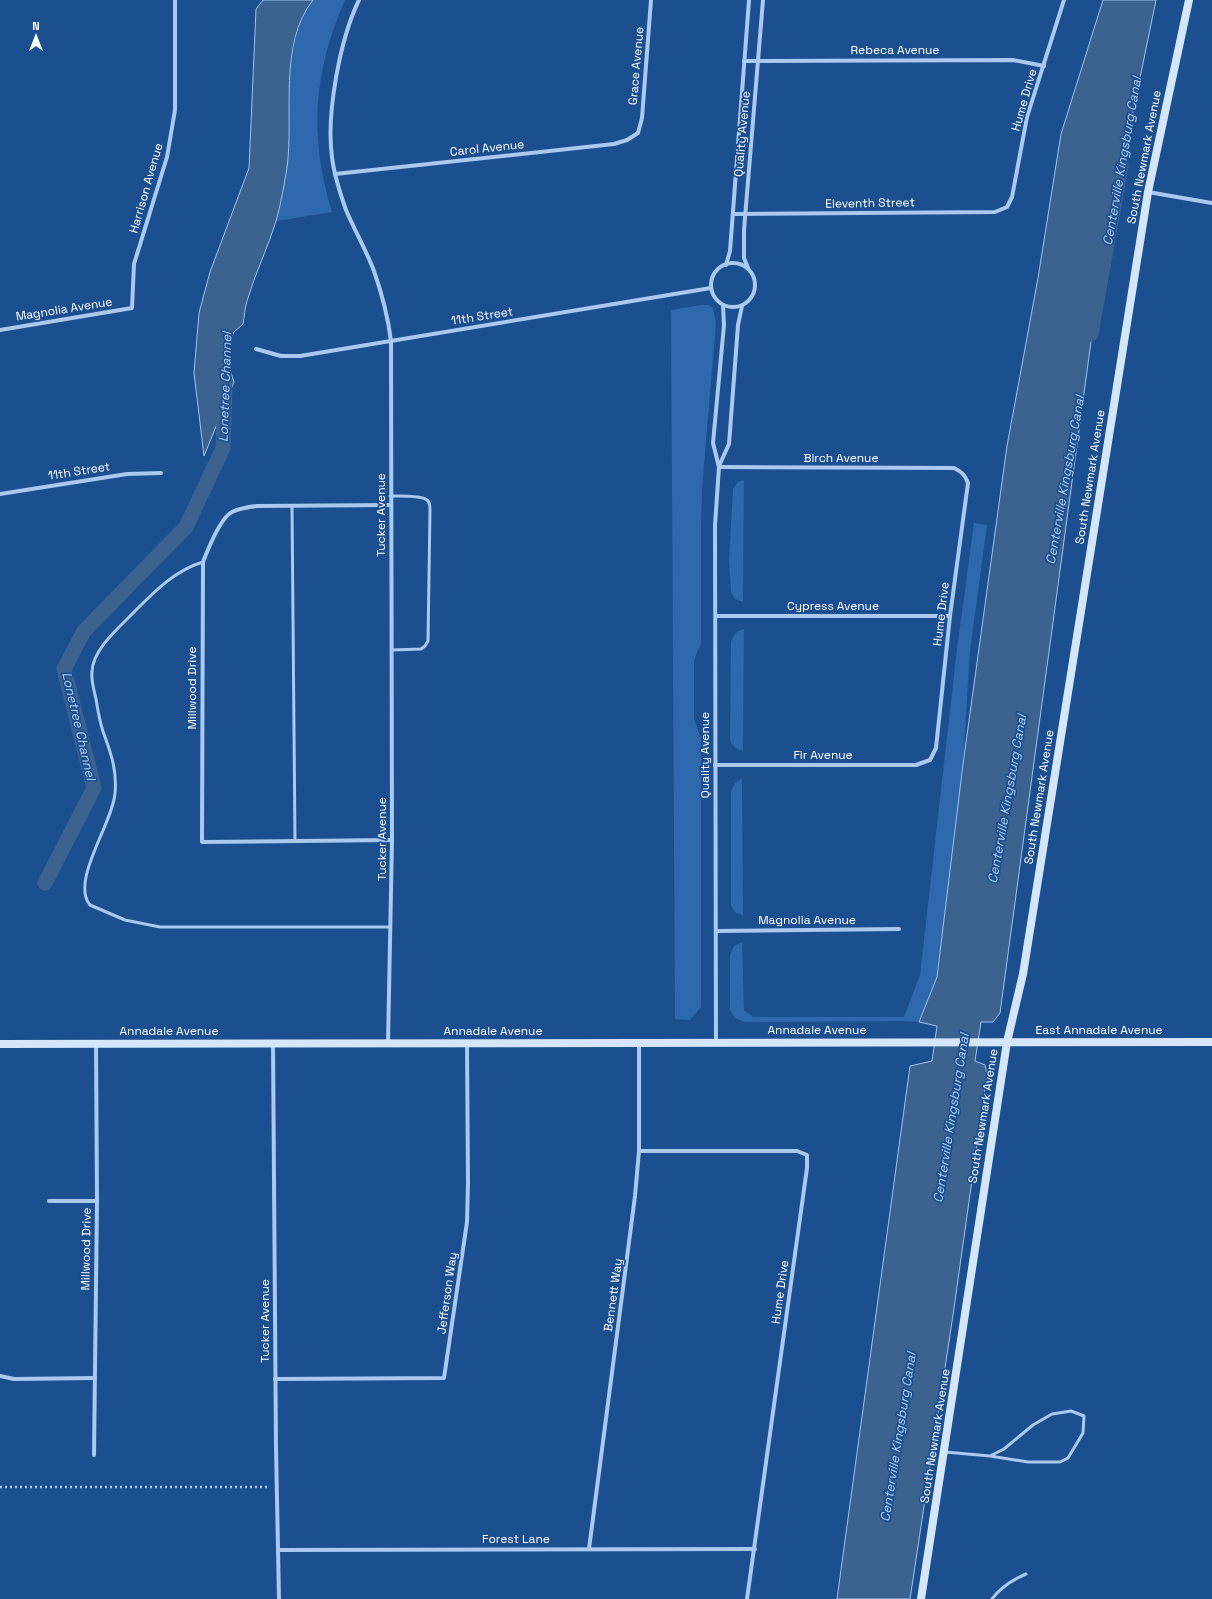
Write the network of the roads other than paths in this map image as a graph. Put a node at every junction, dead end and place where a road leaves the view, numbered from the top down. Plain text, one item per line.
1 (175, 0) edge
2 (359, 0) edge
3 (651, 0) edge
4 (749, 0) edge
5 (763, 0) edge
6 (1064, 0) edge
7 (1189, 0) edge
8 (744, 61) junction
9 (758, 61) junction
10 (1044, 66) junction
11 (638, 133) joint
12 (335, 174) junction
13 (1148, 192) junction
14 (1212, 204) edge
15 (1007, 207) joint
16 (733, 214) junction
17 (745, 214) junction
18 (726, 265) junction
19 (748, 268) junction
20 (711, 288) junction
21 (723, 306) junction
22 (742, 306) junction
23 (132, 308) joint
24 (0, 330) edge
25 (391, 342) junction
26 (256, 349) dead end
27 (719, 467) junction
28 (961, 472) joint
29 (161, 473) dead end
30 (0, 494) edge
31 (390, 496) junction
32 (391, 505) junction
33 (292, 506) junction
34 (203, 562) junction
35 (716, 616) junction
36 (950, 616) junction
37 (392, 650) junction
38 (930, 760) joint
39 (715, 765) junction
40 (392, 840) junction
41 (295, 841) junction
42 (390, 927) junction
43 (899, 929) dead end
44 (716, 931) junction
45 (986, 1042) joint
46 (1007, 1042) junction
47 (1212, 1042) edge
48 (273, 1043) junction
49 (388, 1043) junction
50 (467, 1043) junction
51 (639, 1043) junction
52 (716, 1043) junction
53 (0, 1044) edge
54 (96, 1044) junction
55 (639, 1151) junction
56 (49, 1201) dead end
57 (97, 1201) junction
58 (0, 1376) edge
59 (95, 1378) junction
60 (275, 1379) junction
61 (944, 1452) junction
62 (94, 1455) dead end
63 (990, 1456) junction
64 (590, 1549) junction
65 (755, 1549) junction
66 (278, 1550) junction
67 (1026, 1574) dead end
68 (279, 1599) edge
69 (747, 1599) edge
70 (921, 1599) edge
71 (992, 1599) edge

1 - 23 street, Harrison Avenue
2 - 12 street, Tucker Avenue
3 - 11 street, Grace Avenue
4 - 8 street, Quality Avenue
5 - 9 street, Quality Avenue
6 - 10 street, Hume Drive
7 - 13 street, South Newmark Avenue
8 - 9 street, Rebeca Avenue
8 - 16 street, Quality Avenue
9 - 10 street, Rebeca Avenue
9 - 17 street, Quality Avenue
10 - 15 street, Hume Drive
11 - 12 street, Carol Avenue
12 - 25 street, Tucker Avenue
13 - 14 street
13 - 46 street, South Newmark Avenue
15 - 17 street, Eleventh Street
16 - 17 street, Eleventh Street
16 - 18 street, Quality Avenue
17 - 19 street, Quality Avenue
18 - 19 street
18 - 20 street
19 - 22 street
20 - 21 street
20 - 25 street, 11th Street
21 - 22 street
21 - 27 street, Quality Avenue
22 - 27 street, Quality Avenue
23 - 24 street, Magnolia Avenue
25 - 26 street, 11th Street
25 - 31 street, Tucker Avenue
27 - 28 street, Birch Avenue
27 - 35 street, Quality Avenue
28 - 36 street, Hume Drive
29 - 30 street, 11th Street
31 - 32 street, Tucker Avenue
31 - 37 lane
32 - 33 street, Millwood Drive
32 - 37 street, Tucker Avenue
33 - 34 street, Millwood Drive
33 - 41 lane
34 - 41 street, Millwood Drive
34 - 42 lane
35 - 36 street, Cypress Avenue
35 - 39 street, Quality Avenue
36 - 38 street, Hume Drive
37 - 40 street, Tucker Avenue
38 - 39 street, Fir Avenue
39 - 44 street, Quality Avenue
40 - 41 street, Millwood Drive
40 - 42 street, Tucker Avenue
42 - 49 street, Tucker Avenue
43 - 44 street, Magnolia Avenue
44 - 52 street, Quality Avenue
45 - 46 street, East Annadale Avenue
45 - 52 street, Annadale Avenue
46 - 47 street, East Annadale Avenue
46 - 61 street, South Newmark Avenue
48 - 49 street, Annadale Avenue
48 - 54 street, Annadale Avenue
48 - 60 street, Tucker Avenue
49 - 50 street, Annadale Avenue
50 - 51 street, Annadale Avenue
50 - 60 street, Jefferson Way
51 - 52 street, Annadale Avenue
51 - 55 street, Bennett Way
53 - 54 street, Annadale Avenue
54 - 57 street, Millwood Drive
55 - 64 street, Bennett Way
55 - 65 street, Hume Drive
56 - 57 street
57 - 59 street, Millwood Drive
58 - 59 street
59 - 62 street, Millwood Drive
60 - 66 street, Tucker Avenue
61 - 63 lane
61 - 70 street, South Newmark Avenue
63 - 63 lane
64 - 65 street, Forest Lane
64 - 66 street, Forest Lane
65 - 69 street, Hume Drive
66 - 68 street, Tucker Avenue
67 - 71 lane

